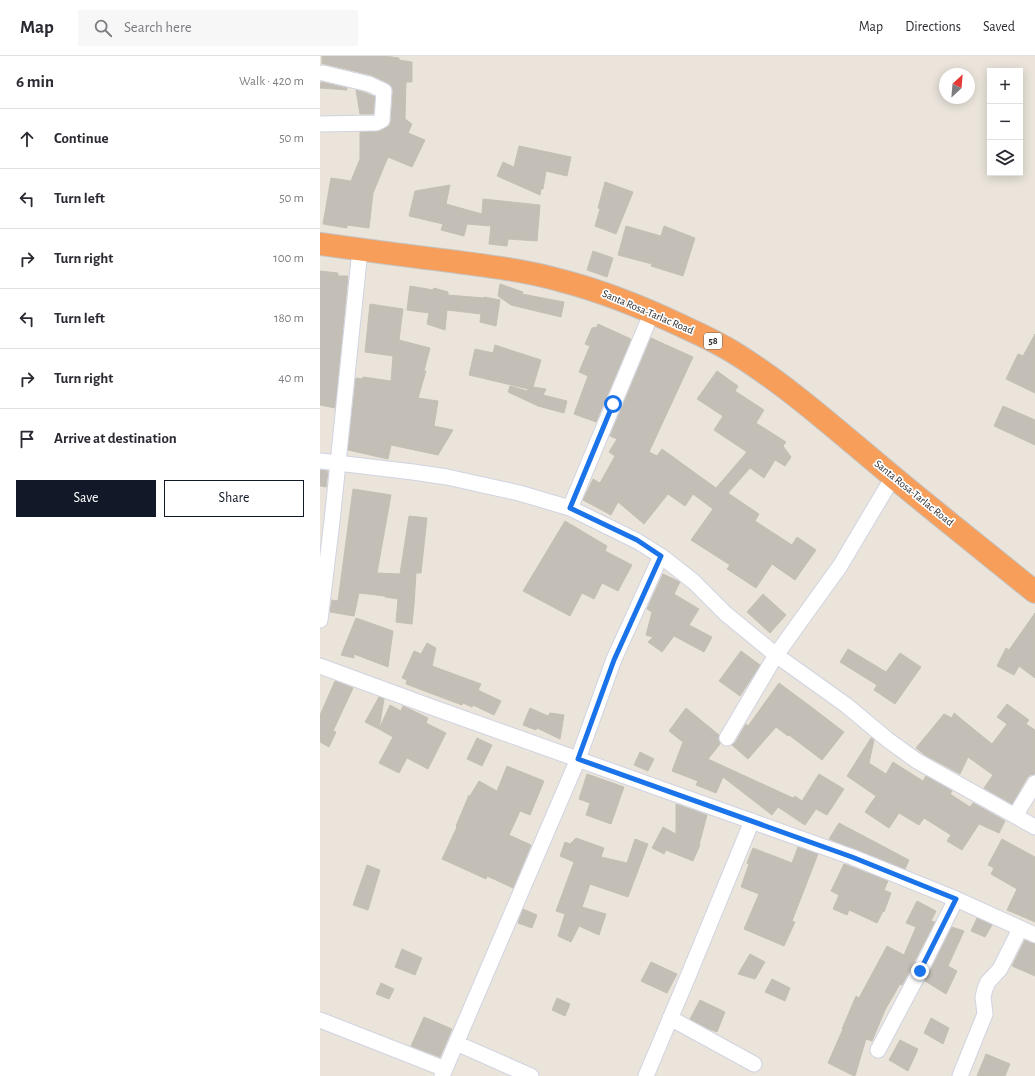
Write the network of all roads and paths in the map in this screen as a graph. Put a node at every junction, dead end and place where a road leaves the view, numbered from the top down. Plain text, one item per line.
1 (323, 73) dead end
2 (320, 124) edge
3 (320, 244) edge
4 (360, 250) junction
5 (652, 312) junction
6 (320, 461) edge
7 (338, 463) junction
8 (893, 477) junction
9 (570, 508) junction
10 (661, 556) junction
11 (323, 572) edge
12 (1035, 592) edge
13 (320, 620) edge
14 (776, 655) junction
15 (320, 666) edge
16 (727, 738) dead end
17 (578, 759) junction
18 (1035, 783) edge
19 (1015, 816) junction
20 (752, 821) junction
21 (1035, 827) edge
22 (956, 899) junction
23 (1020, 928) junction
24 (1035, 935) edge
25 (670, 1018) junction
26 (320, 1020) edge
27 (456, 1042) junction
28 (878, 1050) dead end
29 (754, 1064) dead end
30 (443, 1072) edge
31 (532, 1076) edge
32 (646, 1076) edge
33 (960, 1076) edge

1 - 2 street
3 - 4 highway, Santa Rosa-Tarlac Road / 58
4 - 5 highway, Santa Rosa-Tarlac Road / 58
4 - 7 street
5 - 8 highway, Santa Rosa-Tarlac Road / 58
5 - 9 street
6 - 7 street
7 - 9 street
7 - 11 street
8 - 12 highway, Santa Rosa-Tarlac Road / 58
8 - 14 street
9 - 10 street
10 - 14 street
10 - 17 street
11 - 13 street
14 - 16 street
14 - 19 street
15 - 17 street
17 - 20 street
17 - 27 street
18 - 19 street
19 - 21 street
20 - 22 street
20 - 25 street
22 - 23 street
22 - 28 street
23 - 24 street
23 - 33 street
25 - 29 street
25 - 32 street
26 - 30 street
27 - 30 street
27 - 31 street

